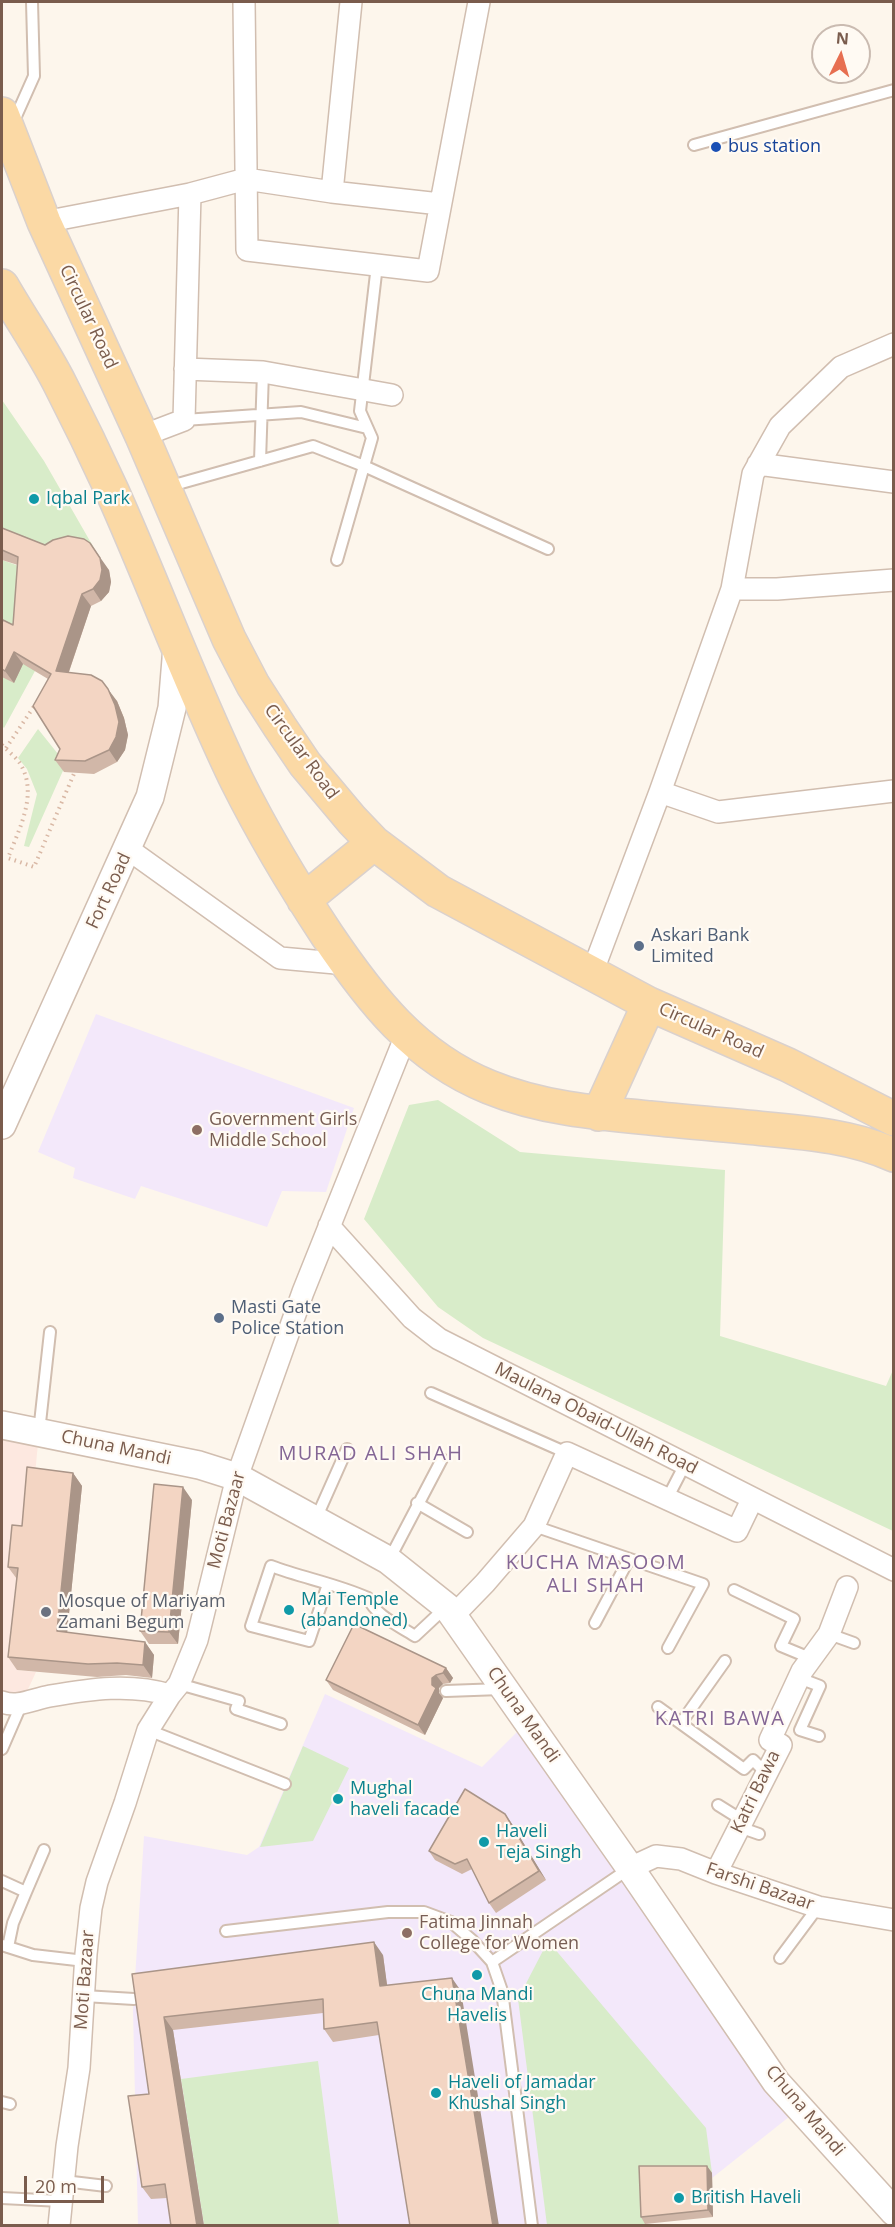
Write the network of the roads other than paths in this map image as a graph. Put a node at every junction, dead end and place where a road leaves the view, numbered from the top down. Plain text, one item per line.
1 (32, 2) edge
2 (244, 2) edge
3 (351, 2) edge
4 (479, 2) edge
5 (894, 90) edge
6 (5, 123) edge
7 (694, 145) dead end
8 (246, 179) junction
9 (332, 192) junction
10 (190, 194) junction
11 (440, 204) junction
12 (44, 222) junction
13 (377, 265) junction
14 (2, 286) edge
15 (894, 344) edge
16 (185, 369) junction
17 (263, 372) junction
18 (363, 390) junction
19 (392, 395) dead end
20 (262, 415) junction
21 (184, 420) junction
22 (367, 428) junction
23 (142, 436) junction
24 (260, 461) junction
25 (758, 464) junction
26 (364, 466) junction
27 (894, 482) edge
28 (163, 488) junction
29 (548, 549) dead end
30 (337, 560) dead end
31 (894, 580) edge
32 (732, 589) junction
33 (177, 645) junction
34 (894, 791) edge
35 (660, 792) junction
36 (374, 843) junction
37 (128, 849) junction
38 (304, 900) junction
39 (347, 964) junction
40 (592, 973) junction
41 (649, 1004) junction
42 (406, 1035) junction
43 (599, 1114) junction
44 (894, 1119) edge
45 (2, 1125) edge
46 (894, 1155) edge
47 (330, 1226) junction
48 (50, 1332) dead end
49 (431, 1393) dead end
50 (2, 1425) edge
51 (39, 1432) junction
52 (347, 1449) dead end
53 (567, 1453) junction
54 (442, 1459) dead end
55 (681, 1470) dead end
56 (237, 1477) junction
57 (667, 1499) junction
58 (417, 1503) junction
59 (750, 1504) dead end
60 (314, 1521) junction
61 (534, 1526) junction
62 (467, 1532) dead end
63 (629, 1558) junction
64 (388, 1560) junction
65 (894, 1570) edge
66 (328, 1584) junction
67 (847, 1587) dead end
68 (734, 1590) dead end
69 (450, 1611) junction
70 (595, 1623) dead end
71 (829, 1634) junction
72 (854, 1642) dead end
73 (668, 1648) dead end
74 (810, 1658) junction
75 (725, 1661) dead end
76 (799, 1678) junction
77 (505, 1689) junction
78 (175, 1690) junction
79 (447, 1691) dead end
80 (12, 1703) edge
81 (658, 1707) dead end
82 (681, 1723) junction
83 (280, 1724) dead end
84 (148, 1730) junction
85 (819, 1736) dead end
86 (2, 1749) edge
87 (767, 1774) junction
88 (285, 1784) dead end
89 (718, 1805) dead end
90 (741, 1824) junction
91 (759, 1834) dead end
92 (44, 1850) dead end
93 (630, 1868) junction
94 (716, 1873) junction
95 (2, 1881) edge
96 (26, 1892) junction
97 (818, 1907) junction
98 (893, 1918) edge
99 (226, 1931) dead end
100 (5, 1946) edge
101 (780, 1958) dead end
102 (85, 1961) junction
103 (492, 1962) junction
104 (84, 1996) junction
105 (134, 1999) edge
106 (106, 2186) dead end
107 (62, 2191) junction
108 (2, 2198) edge
109 (891, 2205) edge
110 (59, 2226) edge
111 (532, 2226) edge

1 - 6 lane
2 - 8 street
3 - 9 street
4 - 11 street
5 - 7 lane
6 - 12 main road, Circular Road
8 - 9 street
8 - 10 street
8 - 13 street
9 - 11 street
10 - 12 street
10 - 16 street
11 - 13 street
12 - 23 main road, Circular Road
13 - 18 lane
14 - 33 main road
15 - 25 street
16 - 17 street
16 - 21 street
17 - 18 street
17 - 20 lane
18 - 19 street
18 - 22 lane
20 - 21 lane
20 - 22 lane
20 - 24 lane
21 - 23 street
22 - 26 lane
23 - 28 main road, Circular Road
24 - 26 lane
24 - 28 lane
25 - 27 street
25 - 32 street
26 - 29 lane
26 - 30 lane
28 - 36 main road, Circular Road
31 - 32 street
32 - 35 street
33 - 37 street, Fort Road
33 - 38 main road
34 - 35 street
35 - 40 street
36 - 38 main road
36 - 40 main road, Circular Road
37 - 39 street
37 - 45 street, Fort Road
38 - 39 main road
39 - 42 main road
40 - 41 main road, Circular Road
41 - 43 main road
41 - 44 main road, Circular Road
42 - 43 main road
42 - 47 street, Moti Bazaar
43 - 46 main road
47 - 56 street, Moti Bazaar
47 - 65 street, Maulana Obaid-Ullah Road
48 - 51 lane
49 - 53 lane
50 - 51 street, Chuna Mandi
51 - 56 street, Chuna Mandi
52 - 60 lane
53 - 57 street
53 - 61 street
54 - 58 lane
55 - 57 lane
56 - 60 street, Chuna Mandi
56 - 78 street, Moti Bazaar
57 - 59 street
58 - 62 lane
58 - 64 lane
60 - 64 street, Chuna Mandi
61 - 63 lane
61 - 69 street
63 - 70 lane
63 - 73 lane
64 - 69 street, Chuna Mandi
66 - 66 lane
66 - 69 lane
67 - 71 street, Katri Bawa
68 - 74 lane
69 - 77 street, Chuna Mandi
71 - 72 lane
71 - 74 street, Katri Bawa
74 - 76 street, Katri Bawa
75 - 82 lane
76 - 85 lane
76 - 87 street, Katri Bawa
77 - 79 lane
77 - 93 street, Chuna Mandi
78 - 80 street
78 - 83 lane
78 - 84 street, Moti Bazaar
80 - 86 lane
81 - 82 lane
82 - 87 lane
84 - 88 lane
84 - 102 street, Moti Bazaar
87 - 90 street, Katri Bawa
89 - 90 lane
90 - 91 lane
90 - 94 street, Katri Bawa
92 - 96 lane
93 - 94 street, Farshi Bazaar
93 - 103 lane
93 - 109 street, Chuna Mandi
94 - 97 street, Farshi Bazaar
95 - 96 lane
96 - 100 lane
97 - 98 street, Farshi Bazaar
97 - 101 lane
99 - 103 lane
100 - 102 lane
102 - 104 street, Moti Bazaar
103 - 111 lane
104 - 105 lane
104 - 107 street, Moti Bazaar
106 - 107 lane
107 - 108 lane
107 - 110 street, Moti Bazaar

